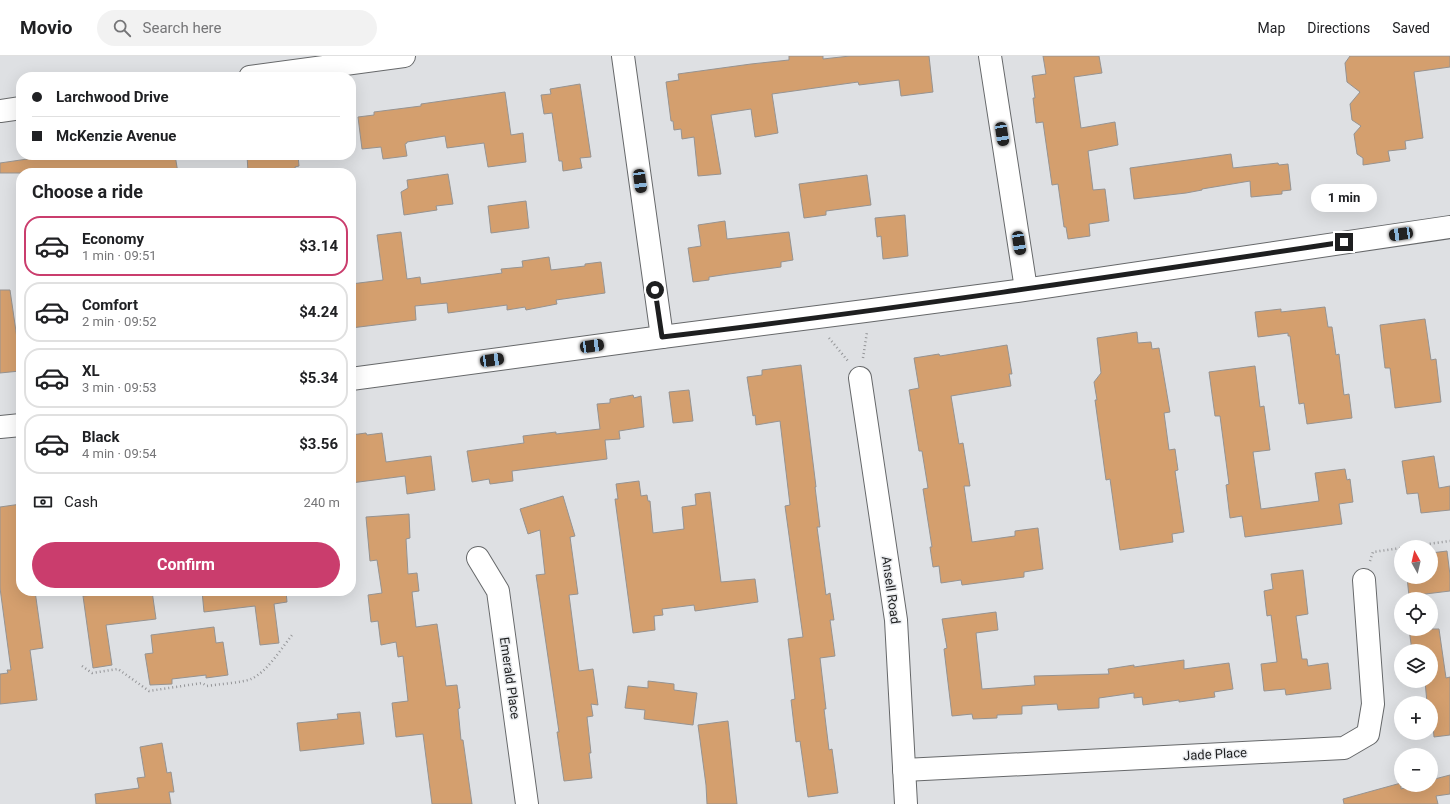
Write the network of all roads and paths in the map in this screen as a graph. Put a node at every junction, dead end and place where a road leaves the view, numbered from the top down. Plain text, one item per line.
1 (404, 56) edge
2 (623, 56) edge
3 (990, 56) edge
4 (287, 72) edge
5 (16, 109) edge
6 (0, 111) edge
7 (1450, 226) edge
8 (1026, 289) junction
9 (865, 311) junction
10 (662, 337) junction
11 (829, 338) dead end
12 (356, 378) edge
13 (860, 378) junction
14 (16, 425) edge
15 (0, 427) edge
16 (1450, 541) edge
17 (1438, 543) edge
18 (1394, 549) edge
19 (478, 558) dead end
20 (1364, 580) joint
21 (292, 635) dead end
22 (82, 666) dead end
23 (904, 770) junction
24 (527, 804) edge
25 (906, 804) edge

1 - 4 street
2 - 10 street
3 - 8 street
5 - 6 street
7 - 8 street
8 - 9 street
9 - 10 street
9 - 13 path
10 - 12 street
11 - 13 path
13 - 23 street, Ansell Road
14 - 15 street
16 - 17 path
18 - 20 path
19 - 24 street, Emerald Place
20 - 23 street, Jade Place
21 - 22 path
23 - 25 street, Ansell Road

